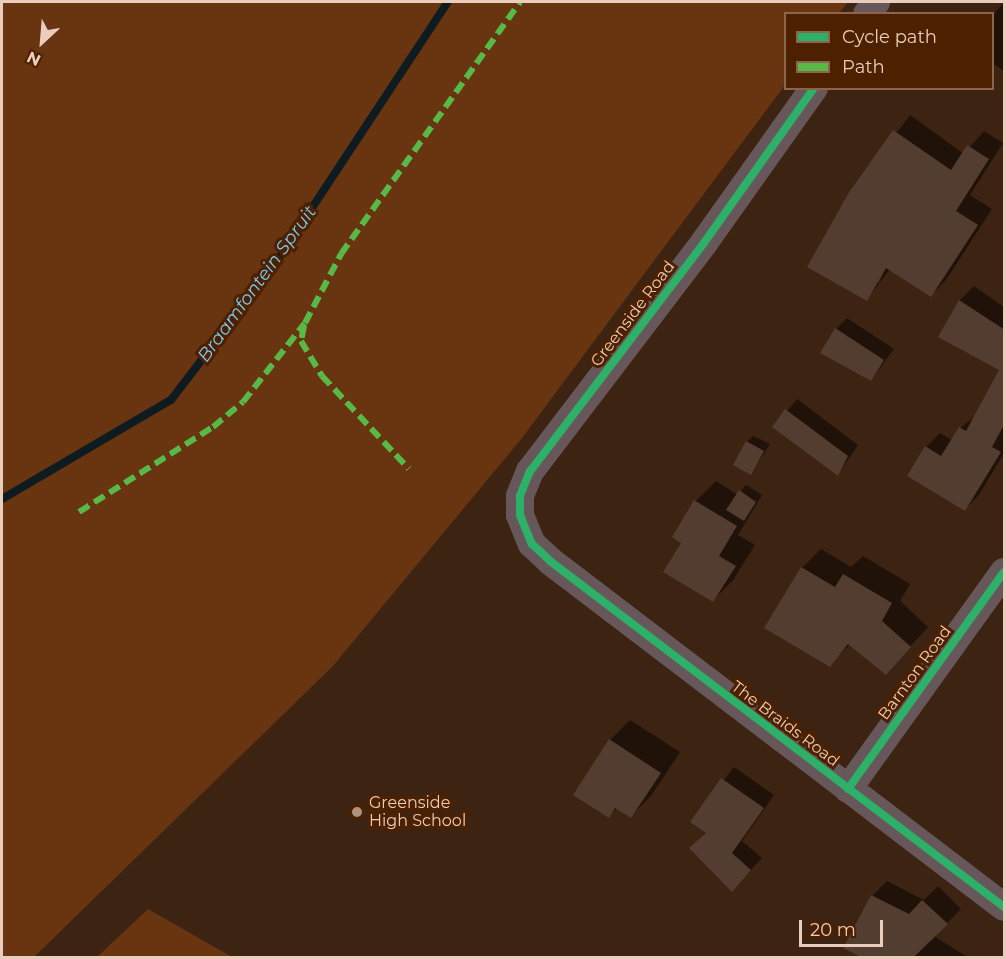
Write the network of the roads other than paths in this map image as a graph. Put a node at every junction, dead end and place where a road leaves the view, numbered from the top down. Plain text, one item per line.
1 (813, 90) edge
2 (550, 561) joint
3 (1005, 572) edge
4 (848, 789) junction
5 (1005, 907) edge

1 - 2 street, Greenside Road
2 - 4 street, The Braids Road
3 - 4 street, Barnton Road
4 - 5 street, The Braids Road

